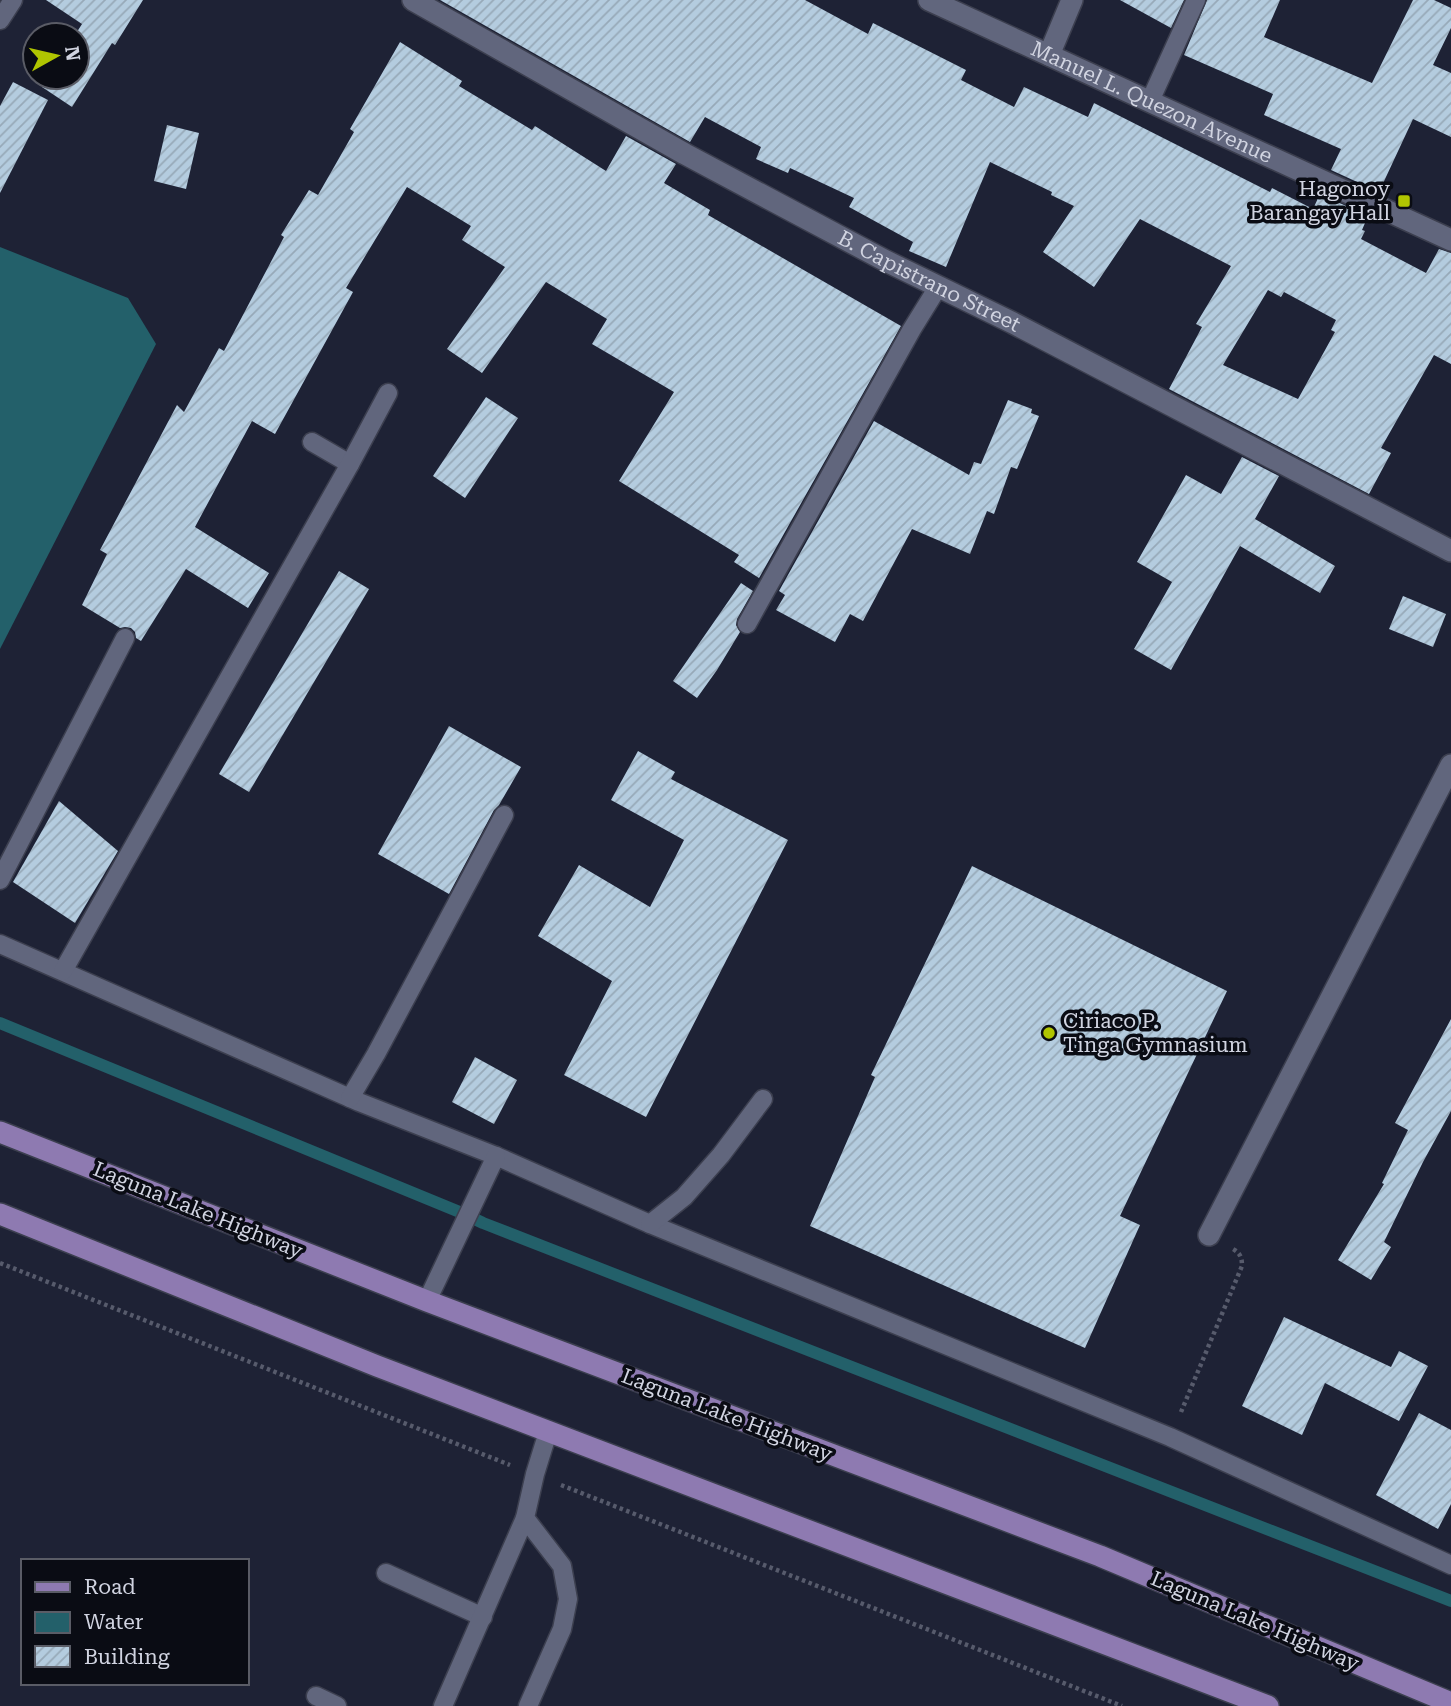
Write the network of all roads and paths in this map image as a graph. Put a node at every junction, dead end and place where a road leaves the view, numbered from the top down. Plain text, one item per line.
1 (13, 0) edge
2 (412, 0) edge
3 (929, 0) edge
4 (1072, 0) edge
5 (1196, 0) edge
6 (0, 19) edge
7 (1049, 55) junction
8 (1150, 101) junction
9 (1451, 240) edge
10 (938, 287) junction
11 (388, 393) dead end
12 (312, 442) dead end
13 (350, 464) junction
14 (1451, 551) edge
15 (747, 624) dead end
16 (125, 638) dead end
17 (1451, 765) edge
18 (504, 815) dead end
19 (0, 880) edge
20 (0, 944) edge
21 (63, 971) junction
22 (350, 1097) junction
23 (763, 1099) dead end
24 (0, 1132) edge
25 (496, 1156) junction
26 (0, 1214) edge
27 (650, 1224) junction
28 (1209, 1235) joint
29 (427, 1301) junction
30 (548, 1432) junction
31 (1170, 1437) junction
32 (525, 1518) junction
33 (1451, 1565) edge
34 (386, 1573) dead end
35 (483, 1618) junction
36 (316, 1696) dead end
37 (1451, 1703) edge
38 (337, 1706) edge
39 (443, 1706) edge
40 (528, 1706) edge
41 (1268, 1706) edge

1 - 6 lane
2 - 10 street, B. Capistrano Street
3 - 7 street, Manuel L. Quezon Avenue
4 - 7 street
5 - 8 lane
7 - 8 street, Manuel L. Quezon Avenue
8 - 9 street, Manuel L. Quezon Avenue
10 - 14 street, B. Capistrano Street
10 - 15 lane
11 - 13 lane
12 - 13 lane
13 - 21 lane
16 - 19 lane
17 - 28 street
18 - 22 lane
20 - 21 lane
21 - 22 lane
22 - 25 lane
23 - 27 lane
24 - 29 main road, Laguna Lake Highway
25 - 27 lane
25 - 29 lane
26 - 30 main road
27 - 31 lane
28 - 31 path
29 - 37 main road, Laguna Lake Highway
30 - 32 lane
30 - 41 main road
31 - 33 lane
32 - 35 lane
32 - 40 lane
34 - 35 lane
35 - 39 lane
36 - 38 lane

